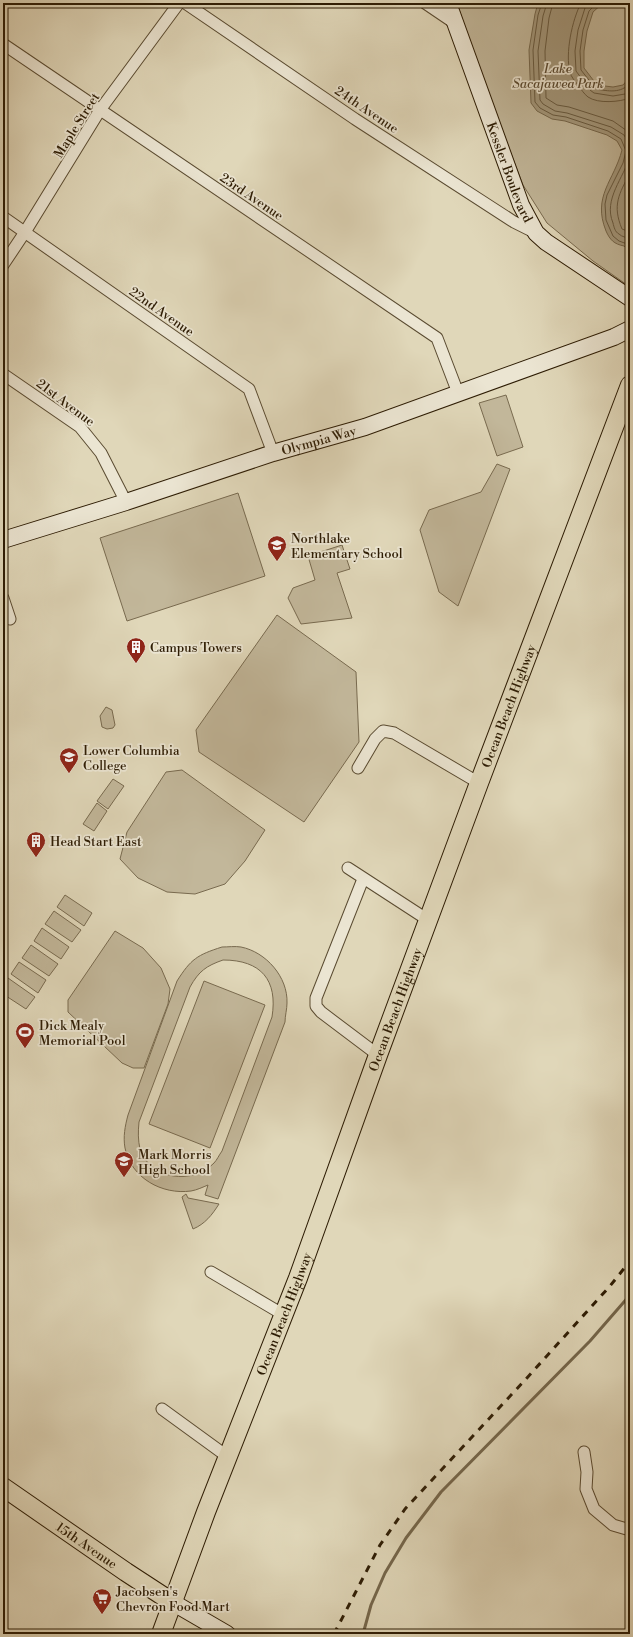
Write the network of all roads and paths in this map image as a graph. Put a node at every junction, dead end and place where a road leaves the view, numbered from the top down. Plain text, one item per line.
1 (179, 3) edge
2 (185, 3) edge
3 (425, 3) edge
4 (448, 3) edge
5 (457, 25) junction
6 (3, 44) edge
7 (100, 110) junction
8 (3, 217) edge
9 (25, 232) junction
10 (536, 233) junction
11 (3, 265) edge
12 (630, 298) edge
13 (630, 328) edge
14 (3, 374) edge
15 (630, 385) edge
16 (458, 393) junction
17 (273, 453) junction
18 (126, 502) junction
19 (3, 540) edge
20 (3, 598) edge
21 (10, 619) dead end
22 (358, 768) dead end
23 (479, 783) junction
24 (348, 868) dead end
25 (363, 879) junction
26 (428, 920) junction
27 (378, 1055) junction
28 (211, 1272) dead end
29 (284, 1315) junction
30 (162, 1409) dead end
31 (584, 1452) dead end
32 (228, 1457) junction
33 (3, 1487) edge
34 (630, 1530) edge
35 (172, 1602) junction
36 (161, 1634) edge
37 (227, 1634) edge

1 - 7 street, Maple Street
2 - 10 street, 24th Avenue
3 - 5 street
4 - 5 street, Kessler Boulevard
5 - 10 street, Kessler Boulevard
6 - 7 street, 23rd Avenue
7 - 9 street, Maple Street
7 - 16 street, 23rd Avenue
8 - 9 street, 22nd Avenue
9 - 11 street, Maple Street
9 - 17 street, 22nd Avenue
10 - 12 street, Kessler Boulevard
13 - 16 street, Olympia Way
14 - 18 street, 21st Avenue
15 - 23 main road, Ocean Beach Highway
16 - 17 street, Olympia Way
17 - 18 street, Olympia Way
18 - 19 street, Olympia Way
20 - 21 street
22 - 23 street
23 - 26 main road, Ocean Beach Highway
24 - 25 street
25 - 26 street
25 - 27 street
26 - 27 main road, Ocean Beach Highway
27 - 29 main road, Ocean Beach Highway
28 - 29 street
29 - 32 main road, Ocean Beach Highway
30 - 32 street
31 - 34 street
32 - 35 main road, Ocean Beach Highway
33 - 35 main road, 15th Avenue
35 - 36 main road, Ocean Beach Highway
35 - 37 street

